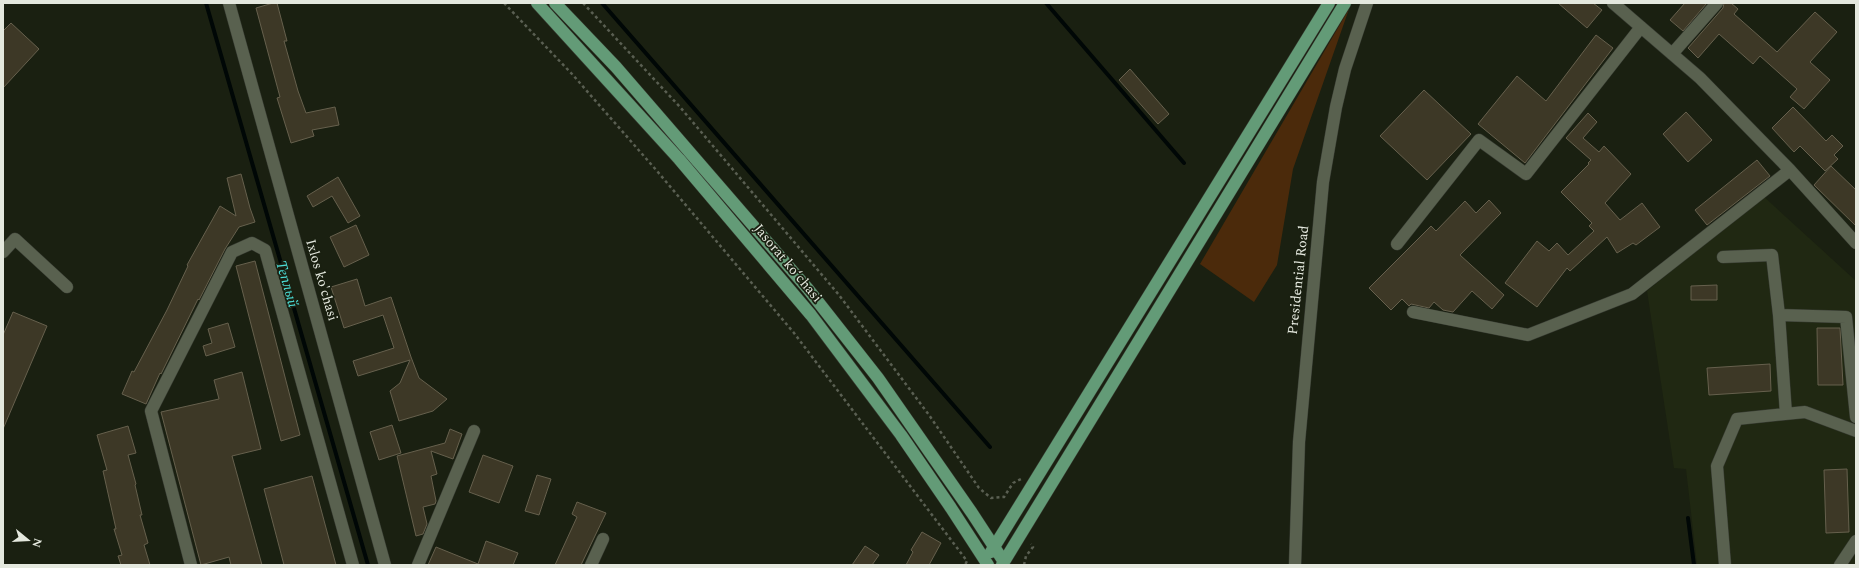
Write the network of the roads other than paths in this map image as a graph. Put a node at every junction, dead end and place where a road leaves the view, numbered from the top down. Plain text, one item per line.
1 (229, 3) edge
2 (537, 3) edge
3 (555, 3) edge
4 (1329, 3) edge
5 (1345, 3) edge
6 (1367, 3) edge
7 (1613, 3) edge
8 (1717, 3) edge
9 (1640, 27) junction
10 (1672, 54) junction
11 (1790, 170) junction
12 (1856, 243) edge
13 (1397, 244) dead end
14 (3, 252) edge
15 (1723, 257) dead end
16 (67, 287) dead end
17 (1413, 312) dead end
18 (1779, 315) junction
19 (1786, 414) junction
20 (1856, 417) edge
21 (474, 431) dead end
22 (1856, 431) edge
23 (603, 539) dead end
24 (1856, 541) edge
25 (994, 546) junction
26 (985, 564) edge
27 (1004, 564) edge
28 (190, 565) edge
29 (353, 565) edge
30 (385, 565) edge
31 (418, 565) edge
32 (591, 565) edge
33 (1295, 565) edge
34 (1725, 565) edge
35 (1840, 565) edge

1 - 30 street, Ixlos ko'chasi
2 - 26 main road, Jasorat koʻchasi
3 - 25 main road, Jasorat koʻchasi
4 - 25 main road
5 - 27 main road
6 - 33 street, Presidential Road
7 - 9 street
8 - 10 street
9 - 10 street
9 - 13 street
10 - 11 street
11 - 12 street
11 - 17 street
14 - 16 street
15 - 18 street
18 - 19 street
18 - 20 street
19 - 22 street
19 - 34 street
21 - 31 street
23 - 32 street
24 - 35 street
25 - 26 main road
25 - 27 main road, Jasorat koʻchasi
28 - 29 street

